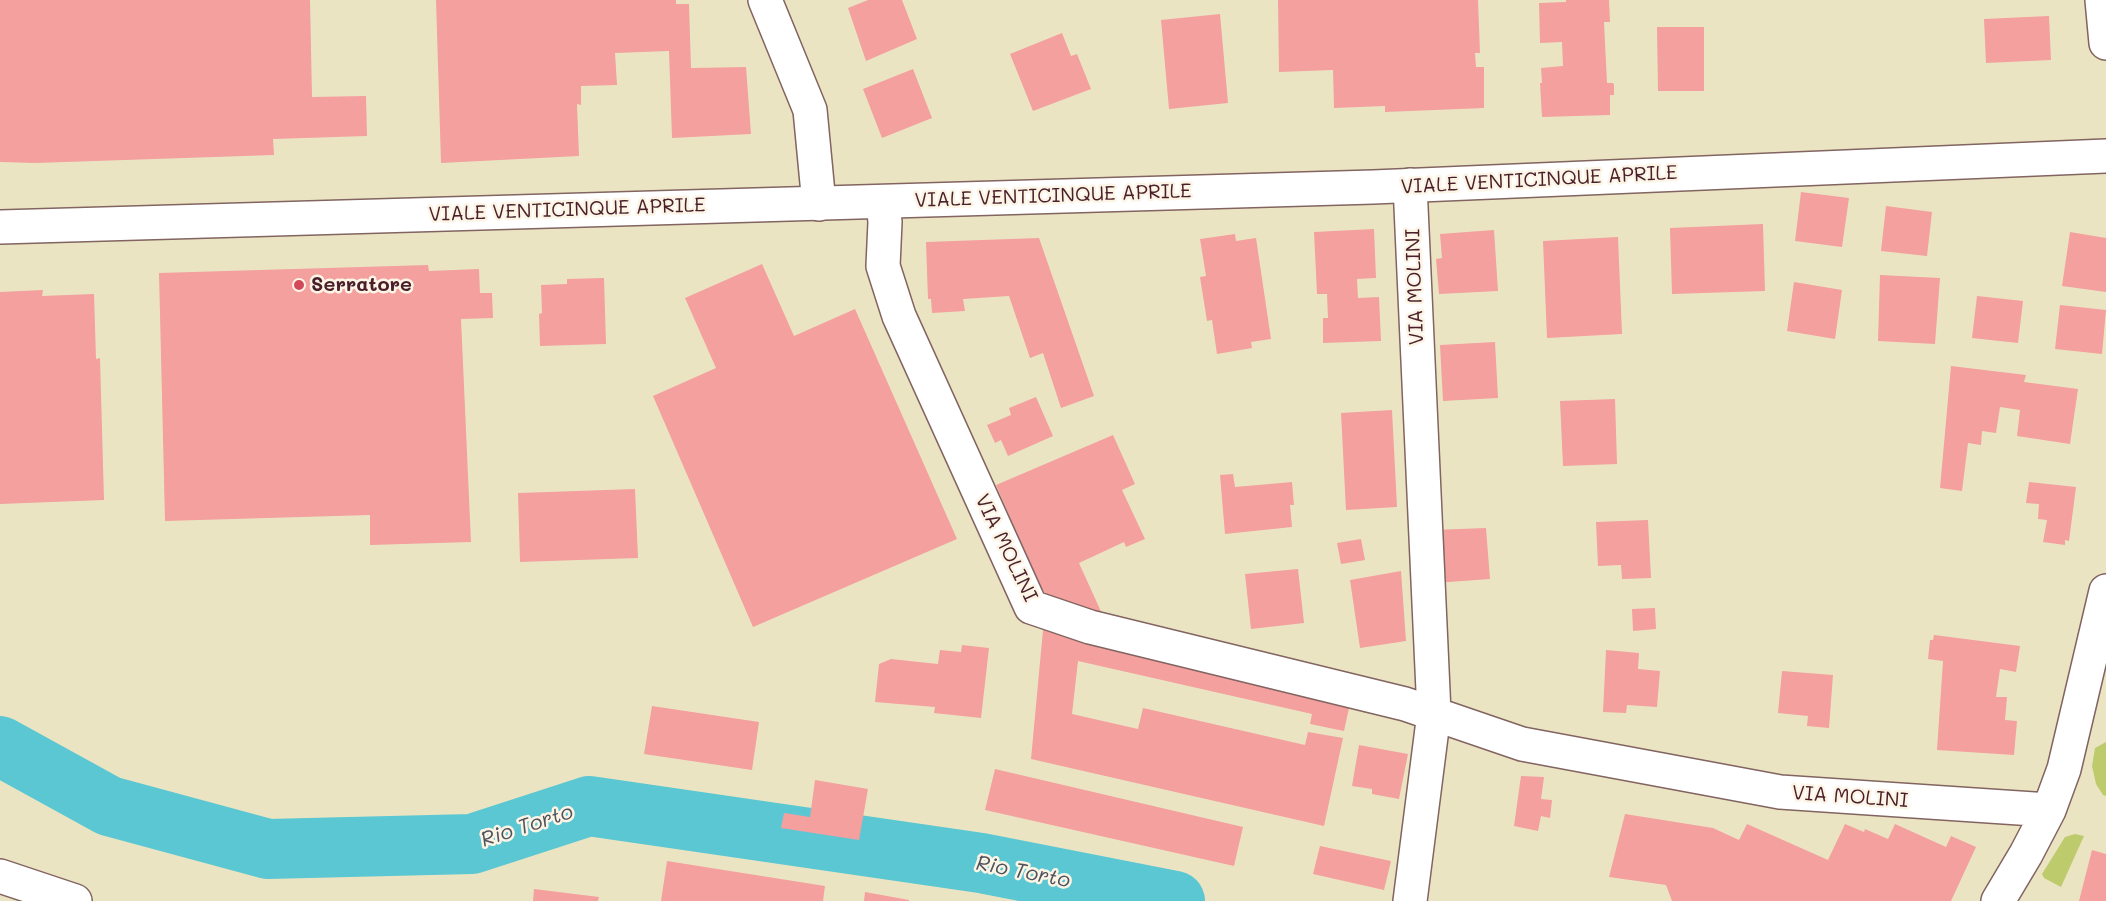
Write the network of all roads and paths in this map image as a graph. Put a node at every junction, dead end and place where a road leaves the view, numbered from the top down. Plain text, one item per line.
1 (765, 0) edge
2 (2102, 0) edge
3 (2106, 43) edge
4 (2106, 156) edge
5 (1410, 185) junction
6 (883, 202) junction
7 (819, 204) junction
8 (0, 227) edge
9 (2106, 591) edge
10 (1434, 713) junction
11 (2049, 810) junction
12 (0, 876) edge
13 (75, 901) edge
14 (1410, 901) edge
15 (1998, 901) edge

1 - 7 street
2 - 3 street
4 - 5 street, VIALE VENTICINQUE APRILE
5 - 6 street, VIALE VENTICINQUE APRILE
5 - 10 street, VIA MOLINI
6 - 7 street, VIALE VENTICINQUE APRILE
6 - 10 street, VIA MOLINI
7 - 8 street, VIALE VENTICINQUE APRILE
9 - 11 street
10 - 11 street, VIA MOLINI
10 - 14 street, VIA MOLINI
11 - 15 street
12 - 13 street

